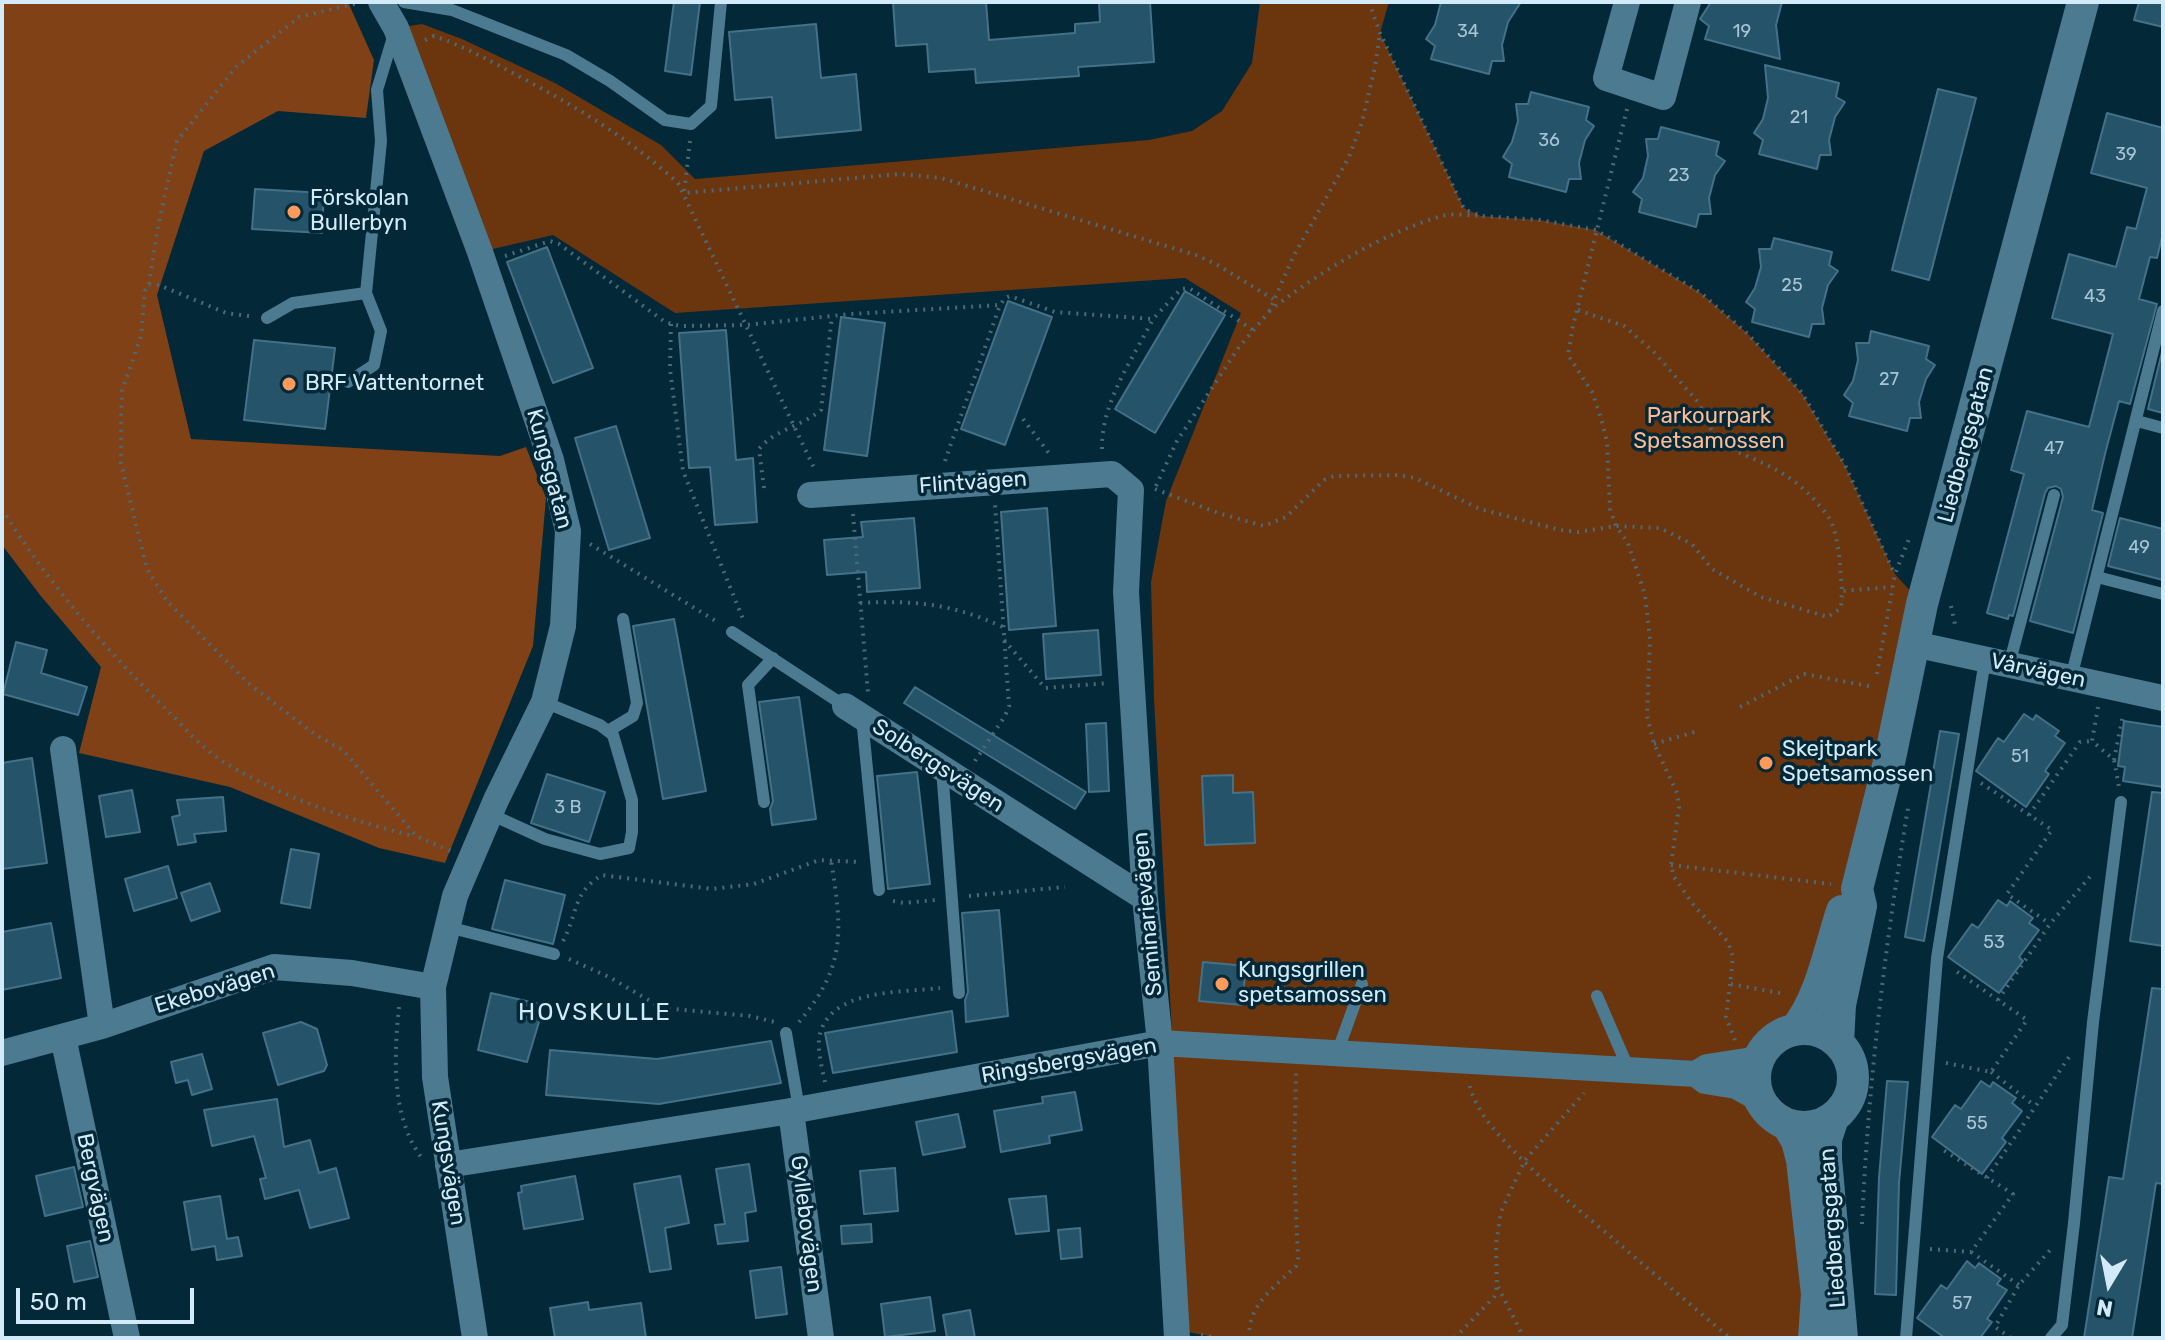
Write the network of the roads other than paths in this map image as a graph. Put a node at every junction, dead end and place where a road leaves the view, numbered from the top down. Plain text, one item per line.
1 (404, 2) edge
2 (721, 2) edge
3 (1627, 2) edge
4 (1688, 2) edge
5 (2083, 2) edge
6 (372, 8) edge
7 (396, 28) junction
8 (366, 293) junction
9 (2163, 311) edge
10 (267, 318) road end
11 (348, 382) dead end
12 (2137, 421) junction
13 (2163, 428) edge
14 (1143, 489) joint
15 (829, 493) road end
16 (2054, 495) dead end
17 (2097, 577) junction
18 (2163, 594) edge
19 (623, 619) dead end
20 (732, 632) road end
21 (1914, 644) junction
22 (773, 658) junction
23 (1997, 662) junction
24 (2071, 678) junction
25 (2163, 698) edge
26 (544, 702) junction
27 (859, 716) junction
28 (608, 731) junction
29 (63, 749) dead end
30 (952, 775) junction
31 (764, 802) dead end
32 (2121, 802) road end
33 (490, 814) junction
34 (1847, 887) junction
35 (879, 890) dead end
36 (1145, 898) junction
37 (448, 927) junction
38 (554, 954) road end
39 (1362, 984) dead end
40 (433, 987) junction
41 (959, 989) road end
42 (1597, 996) dead end
43 (102, 1026) junction
44 (1795, 1030) junction
45 (786, 1033) road end
46 (63, 1037) junction
47 (1160, 1043) junction
48 (1838, 1043) junction
49 (2, 1053) edge
50 (1337, 1053) junction
51 (1749, 1055) junction
52 (1629, 1070) junction
53 (1696, 1074) junction
54 (1760, 1099) junction
55 (795, 1110) junction
56 (1833, 1118) junction
57 (1787, 1124) junction
58 (438, 1166) junction
59 (127, 1338) edge
60 (475, 1338) edge
61 (821, 1338) edge
62 (1177, 1338) edge
63 (1814, 1338) edge
64 (1842, 1338) edge
65 (1906, 1338) edge
66 (2051, 1338) edge

1 - 2 lane
3 - 4 street
5 - 21 street, Liedbergsgatan
6 - 7 street, Kungsgatan
7 - 8 lane
7 - 26 street, Kungsgatan
8 - 10 lane
8 - 11 lane
9 - 12 lane
12 - 13 lane
12 - 17 lane
14 - 15 street, Flintvägen
14 - 36 street, Seminarievägen
16 - 23 lane
17 - 18 lane
17 - 24 lane
19 - 28 lane
20 - 22 lane, Solbergsvägen
21 - 23 street, Vårvägen
21 - 34 street, Liedbergsgatan
22 - 27 lane, Solbergsvägen
22 - 31 lane
23 - 24 street, Vårvägen
23 - 65 lane
24 - 25 street, Vårvägen
26 - 28 lane
26 - 33 street, Kungsgatan
27 - 30 street, Solbergsvägen
27 - 35 lane
28 - 33 lane
29 - 43 street
30 - 36 street, Solbergsvägen
30 - 41 lane
32 - 66 lane
33 - 37 street, Kungsgatan
34 - 44 street, Liedbergsgatan
34 - 48 street, Liedbergsgatan
36 - 47 street, Seminarievägen
37 - 38 lane
37 - 40 street, Kungsgatan
39 - 50 lane
40 - 43 street, Ekebovägen
40 - 58 street, Kungsvägen
42 - 52 lane
43 - 46 street, Ekebovägen
44 - 48 street
44 - 51 street
45 - 55 lane
46 - 49 street, Ekebovägen
46 - 59 street, Bergvägen
47 - 50 street, Ringsbergsvägen
47 - 55 street, Ringsbergsvägen
47 - 62 street, Seminarievägen
48 - 56 street
50 - 52 street, Ringsbergsvägen
51 - 53 street, Ringsbergsvägen
51 - 54 street
52 - 53 street, Ringsbergsvägen
53 - 54 street, Ringsbergsvägen
54 - 57 street
55 - 58 street, Ringsbergsvägen
55 - 61 street, Gyllebovägen
56 - 57 street
56 - 64 street, Liedbergsgatan
57 - 63 street, Liedbergsgatan
58 - 60 street, Kungsvägen

